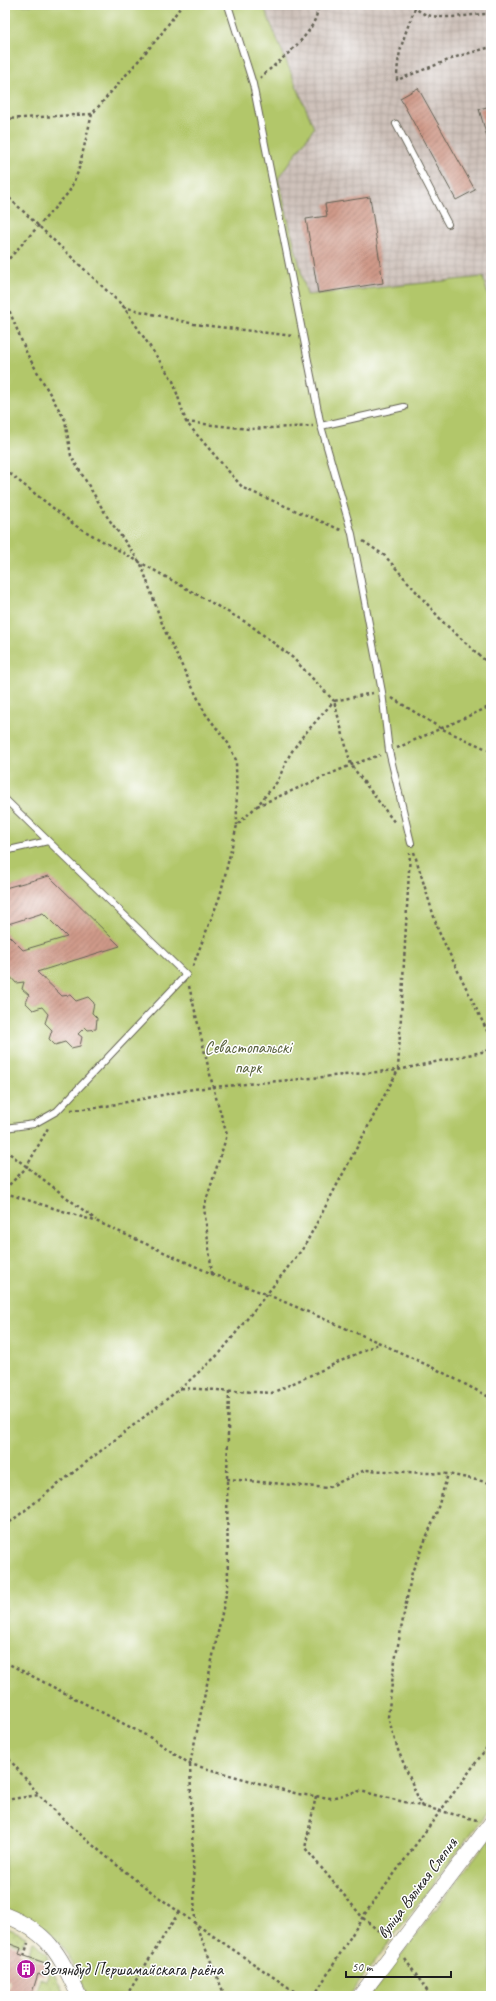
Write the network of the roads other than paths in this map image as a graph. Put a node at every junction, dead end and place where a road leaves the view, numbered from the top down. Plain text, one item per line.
1 (228, 5) edge
2 (396, 124) dead end
3 (448, 224) dead end
4 (404, 407) dead end
5 (321, 426) junction
6 (5, 798) edge
7 (48, 840) junction
8 (411, 843) road end
9 (5, 851) edge
10 (5, 1128) edge
11 (491, 1823) edge
12 (5, 1914) edge
13 (79, 1996) edge
14 (360, 1996) edge

1 - 5 lane
2 - 3 lane
4 - 5 lane
5 - 8 lane
6 - 7 lane
7 - 9 lane
7 - 10 lane
11 - 14 street, вуліца Вялікая Слепня
12 - 13 street

